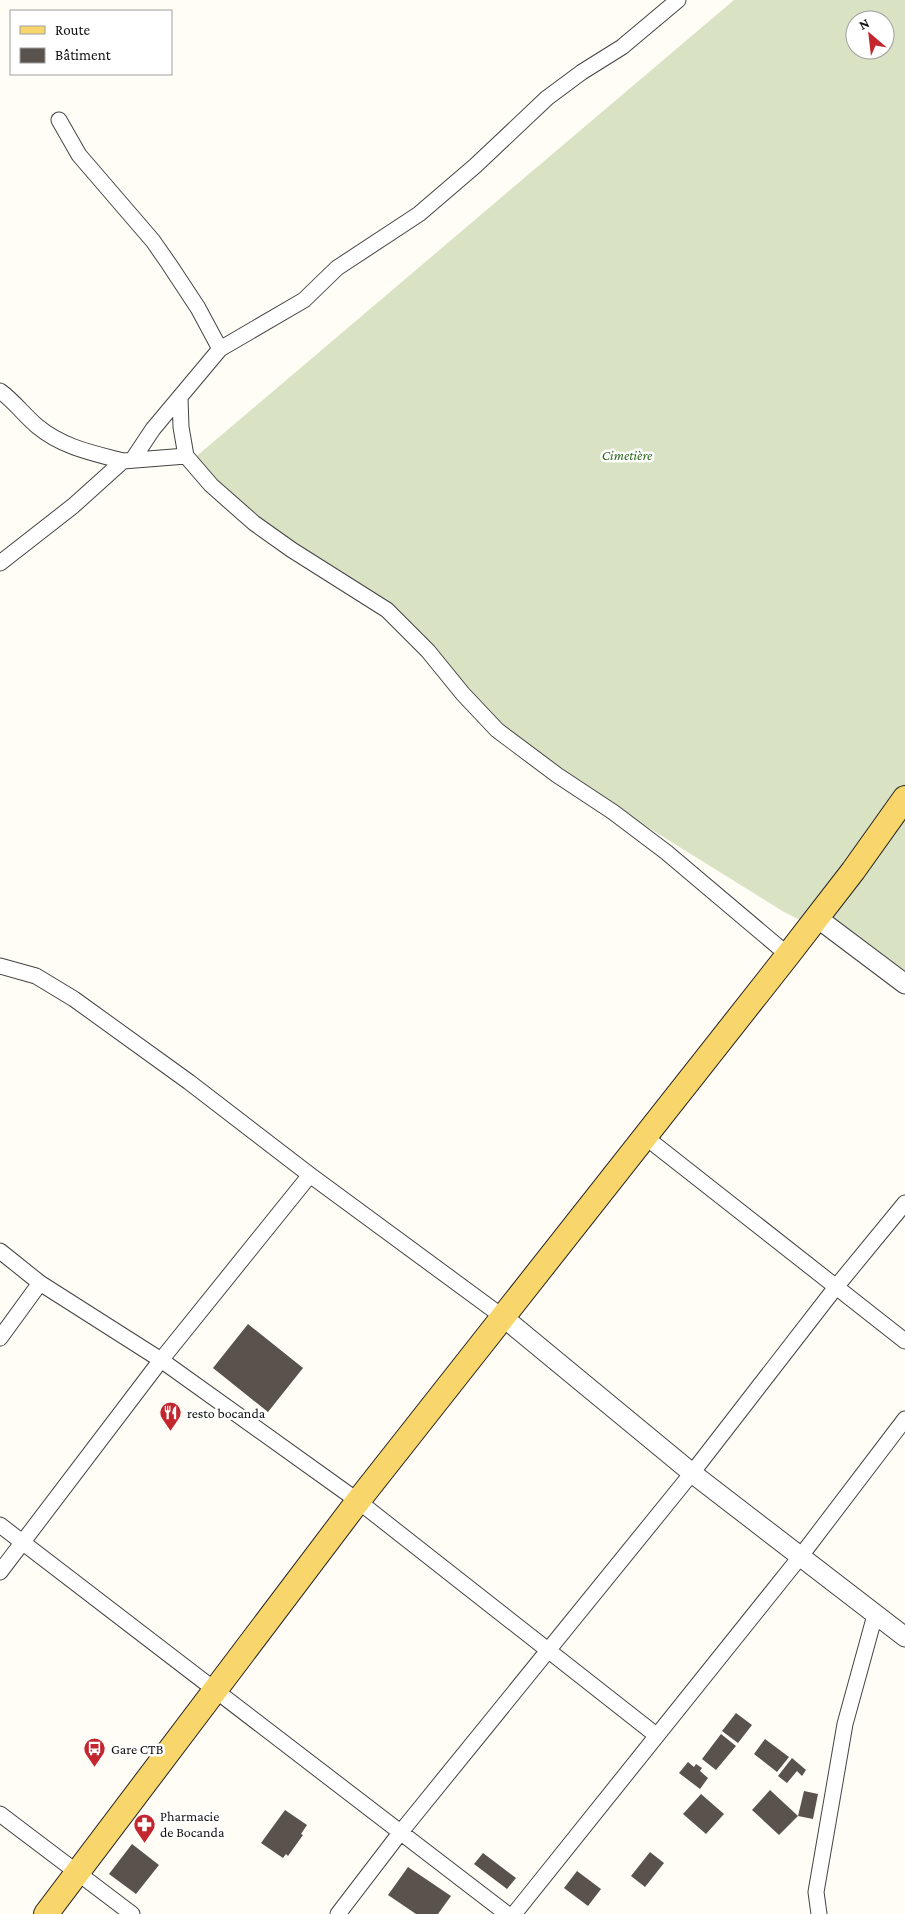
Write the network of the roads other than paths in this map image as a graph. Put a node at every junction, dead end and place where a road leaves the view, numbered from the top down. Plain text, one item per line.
1 (674, 2) edge
2 (59, 120) dead end
3 (220, 349) junction
4 (0, 392) edge
5 (180, 398) junction
6 (186, 456) junction
7 (128, 460) junction
8 (0, 563) edge
9 (905, 798) edge
10 (816, 918) junction
11 (788, 955) junction
12 (0, 966) edge
13 (905, 984) edge
14 (644, 1136) junction
15 (310, 1175) junction
16 (905, 1203) edge
17 (0, 1251) edge
18 (40, 1283) junction
19 (836, 1287) junction
20 (504, 1318) junction
21 (0, 1338) edge
22 (905, 1341) edge
23 (161, 1360) junction
24 (905, 1419) edge
25 (692, 1473) junction
26 (358, 1501) junction
27 (0, 1525) edge
28 (22, 1543) junction
29 (800, 1557) junction
30 (0, 1572) edge
31 (875, 1615) junction
32 (905, 1637) edge
33 (547, 1651) junction
34 (214, 1689) junction
35 (656, 1735) junction
36 (0, 1814) edge
37 (400, 1833) junction
38 (78, 1872) junction
39 (46, 1914) edge
40 (132, 1914) edge
41 (338, 1914) edge
42 (507, 1914) edge
43 (514, 1914) edge
44 (820, 1914) edge

1 - 3 street
2 - 3 street
3 - 5 street
4 - 7 street
5 - 6 street
5 - 7 street
6 - 7 street
6 - 11 street
7 - 8 street
9 - 10 main road
10 - 11 main road
10 - 13 street
11 - 14 main road
12 - 15 street
14 - 19 street
14 - 20 main road
15 - 20 street
15 - 23 street
16 - 19 street
17 - 18 street
18 - 21 street
18 - 23 street
19 - 22 street
19 - 25 street
20 - 25 street
20 - 26 main road
23 - 26 street
23 - 28 street
24 - 29 street
25 - 29 street
25 - 33 street
26 - 33 street
26 - 34 main road
27 - 28 street
28 - 30 street
28 - 34 street
29 - 31 street
29 - 35 street
31 - 32 street
31 - 44 street
33 - 35 street
33 - 37 street
34 - 37 street
34 - 38 main road
35 - 43 street
36 - 38 street
37 - 41 street
37 - 42 street
38 - 39 main road
38 - 40 street

